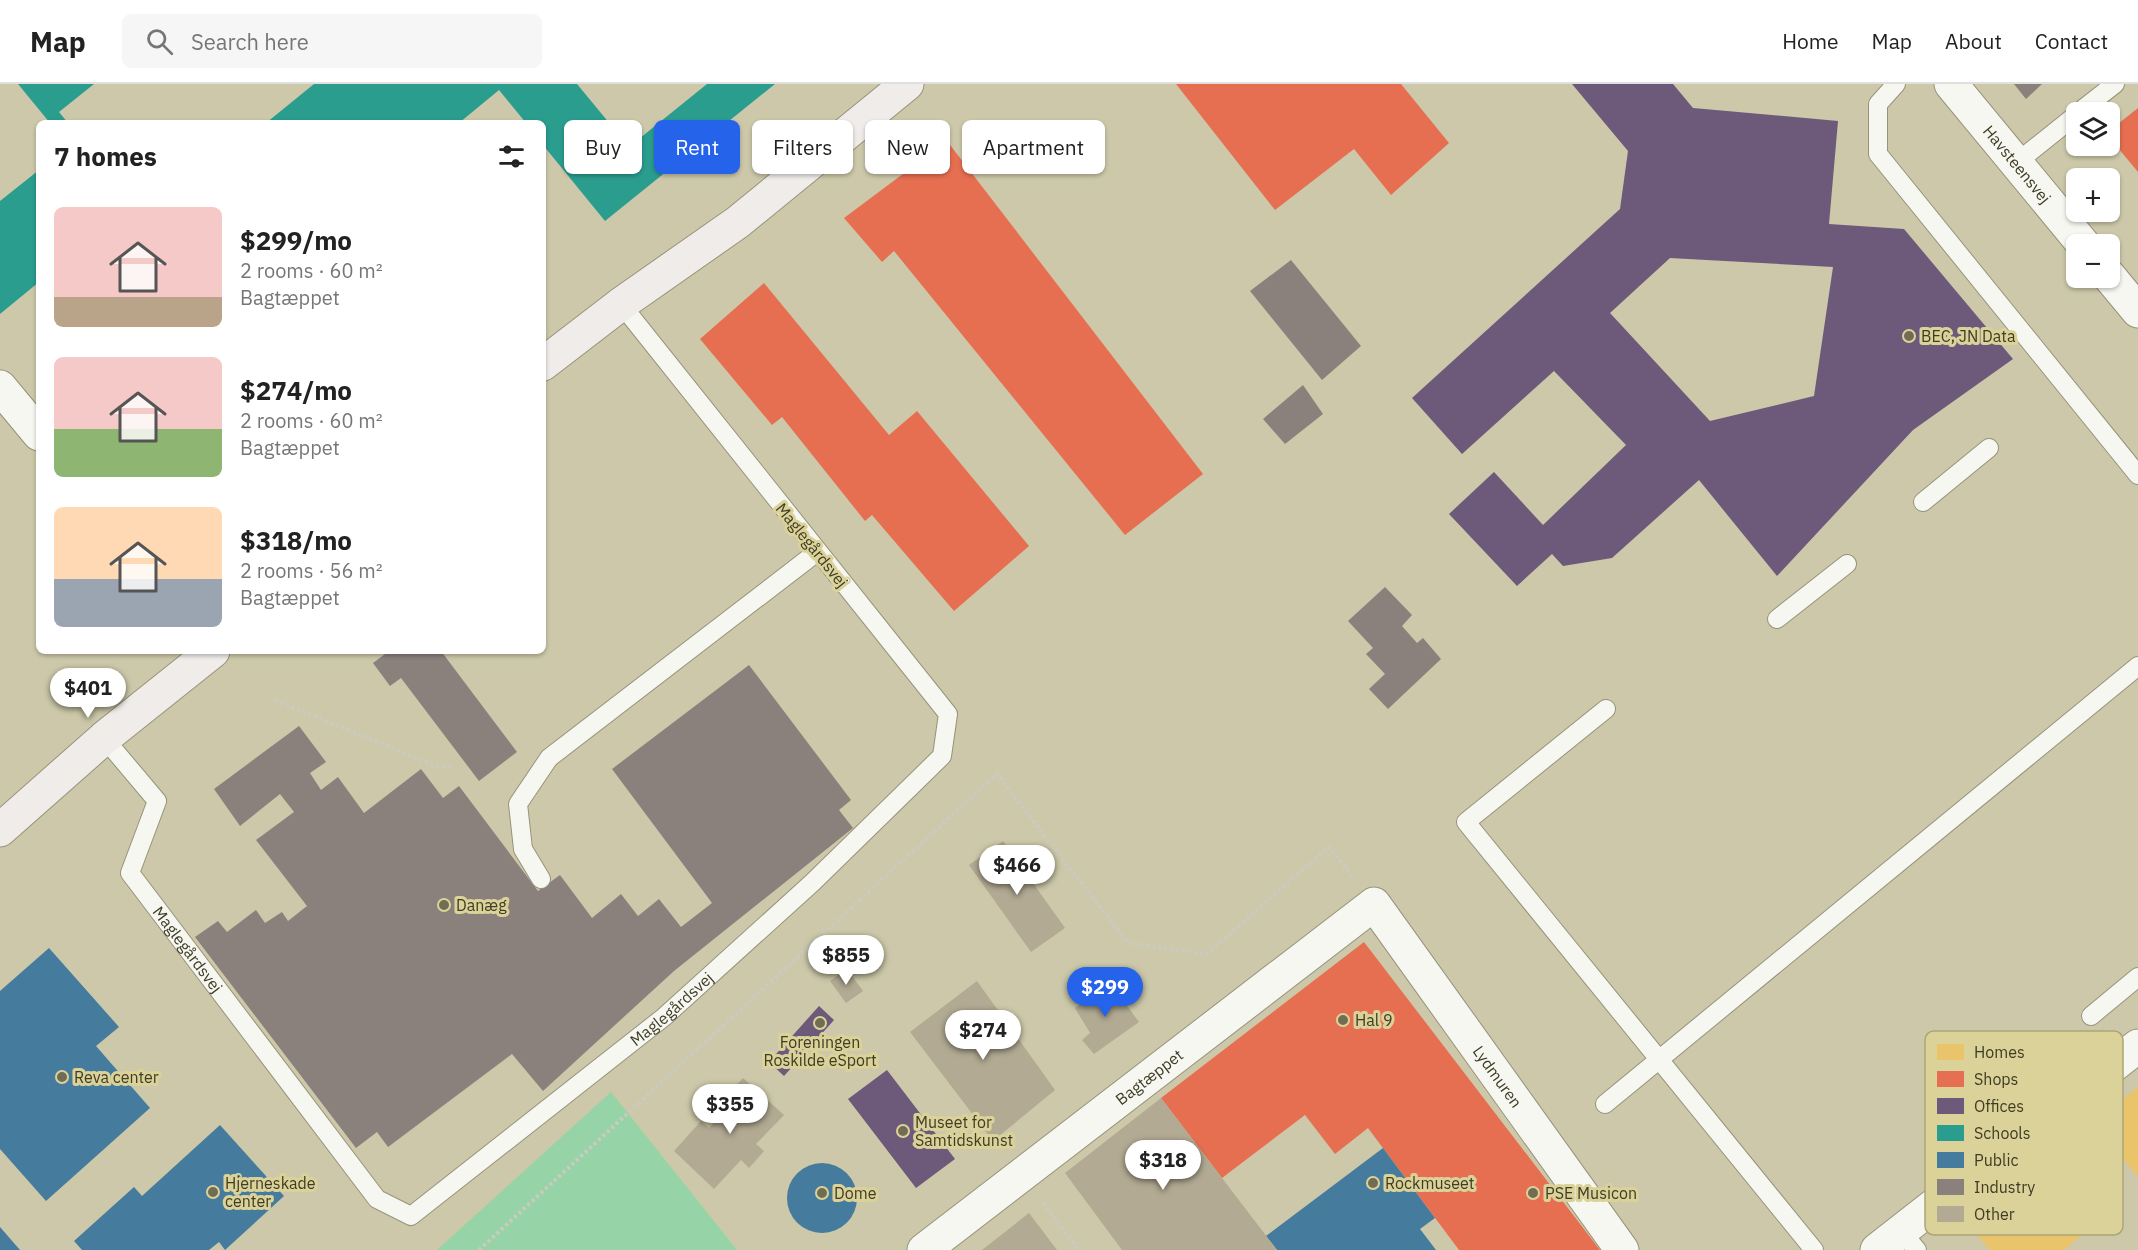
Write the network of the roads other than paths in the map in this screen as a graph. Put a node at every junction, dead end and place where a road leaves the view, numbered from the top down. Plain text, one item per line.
1 (907, 84) edge
2 (1896, 84) edge
3 (1951, 84) edge
4 (2115, 84) edge
5 (2093, 102) edge
6 (2066, 123) edge
7 (2016, 163) junction
8 (2075, 234) edge
9 (2119, 288) edge
10 (621, 304) junction
11 (2138, 311) edge
12 (546, 362) edge
13 (0, 387) edge
14 (36, 430) edge
15 (1989, 448) dead end
16 (2138, 476) edge
17 (1923, 502) dead end
18 (817, 552) junction
19 (1847, 564) dead end
20 (1777, 620) dead end
21 (209, 654) edge
22 (2138, 666) edge
23 (1606, 709) dead end
24 (104, 738) junction
25 (0, 830) edge
26 (541, 879) dead end
27 (1374, 904) joint
28 (2138, 976) edge
29 (2091, 1016) dead end
30 (2138, 1047) edge
31 (2123, 1059) edge
32 (1658, 1060) junction
33 (1605, 1104) dead end
34 (1925, 1222) edge
35 (1898, 1244) edge
36 (924, 1250) edge
37 (1622, 1250) edge
38 (1814, 1250) edge

1 - 10 street
2 - 16 lane
3 - 7 street, Havsteensvej
4 - 5 lane
6 - 7 lane
7 - 8 street, Havsteensvej
9 - 11 street
10 - 12 street
10 - 18 lane, Maglegårdsvej
13 - 14 street
15 - 17 lane
18 - 24 lane, Maglegårdsvej
18 - 26 lane
19 - 20 lane
21 - 24 street
22 - 32 lane
23 - 32 lane
24 - 25 street
27 - 36 street, Bagtæppet
27 - 37 street, Lydmuren
28 - 29 lane
30 - 31 street
32 - 33 lane
32 - 38 lane
34 - 35 street

